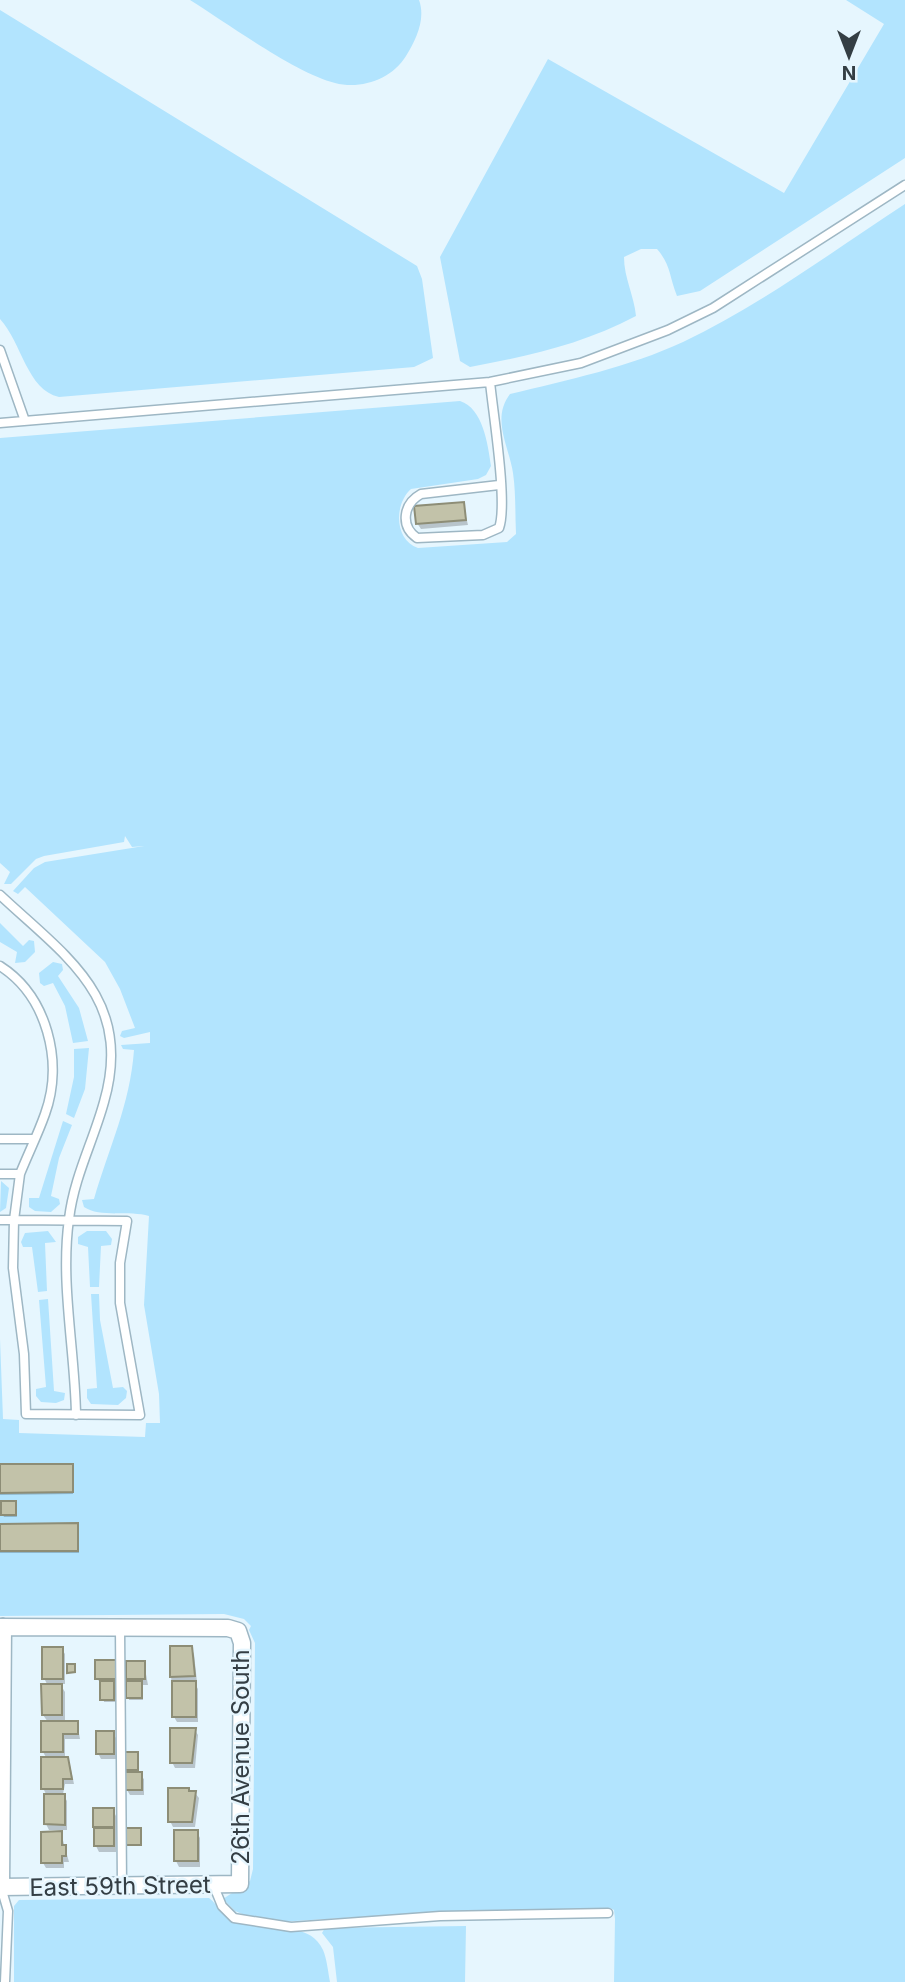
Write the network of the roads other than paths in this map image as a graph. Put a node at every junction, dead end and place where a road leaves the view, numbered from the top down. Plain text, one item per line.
1 (905, 185) edge
2 (0, 349) edge
3 (0, 380) edge
4 (11, 380) junction
5 (490, 382) junction
6 (25, 421) junction
7 (0, 423) edge
8 (499, 485) junction
9 (0, 895) edge
10 (0, 966) edge
11 (0, 1139) edge
12 (33, 1139) junction
13 (0, 1174) edge
14 (20, 1174) junction
15 (0, 1220) edge
16 (14, 1220) junction
17 (68, 1220) junction
18 (76, 1415) junction
19 (1, 1627) edge
20 (120, 1628) junction
21 (213, 1884) junction
22 (240, 1884) joint
23 (122, 1885) junction
24 (1, 1887) edge
25 (608, 1913) dead end
26 (5, 1982) edge

1 - 5 lane
2 - 4 lane
3 - 4 lane
4 - 6 lane
5 - 6 lane
5 - 8 lane
6 - 7 lane
8 - 8 lane
9 - 17 lane
10 - 12 lane
11 - 12 lane
12 - 14 lane
13 - 14 lane
14 - 16 lane
15 - 16 lane
16 - 17 lane
16 - 18 lane
17 - 18 lane
17 - 18 lane
19 - 20 street
19 - 24 street
20 - 22 street, 26th Avenue South
20 - 23 lane
21 - 22 street, East 59th Street
21 - 23 street, East 59th Street
21 - 25 lane
23 - 24 street, East 59th Street
24 - 26 lane

